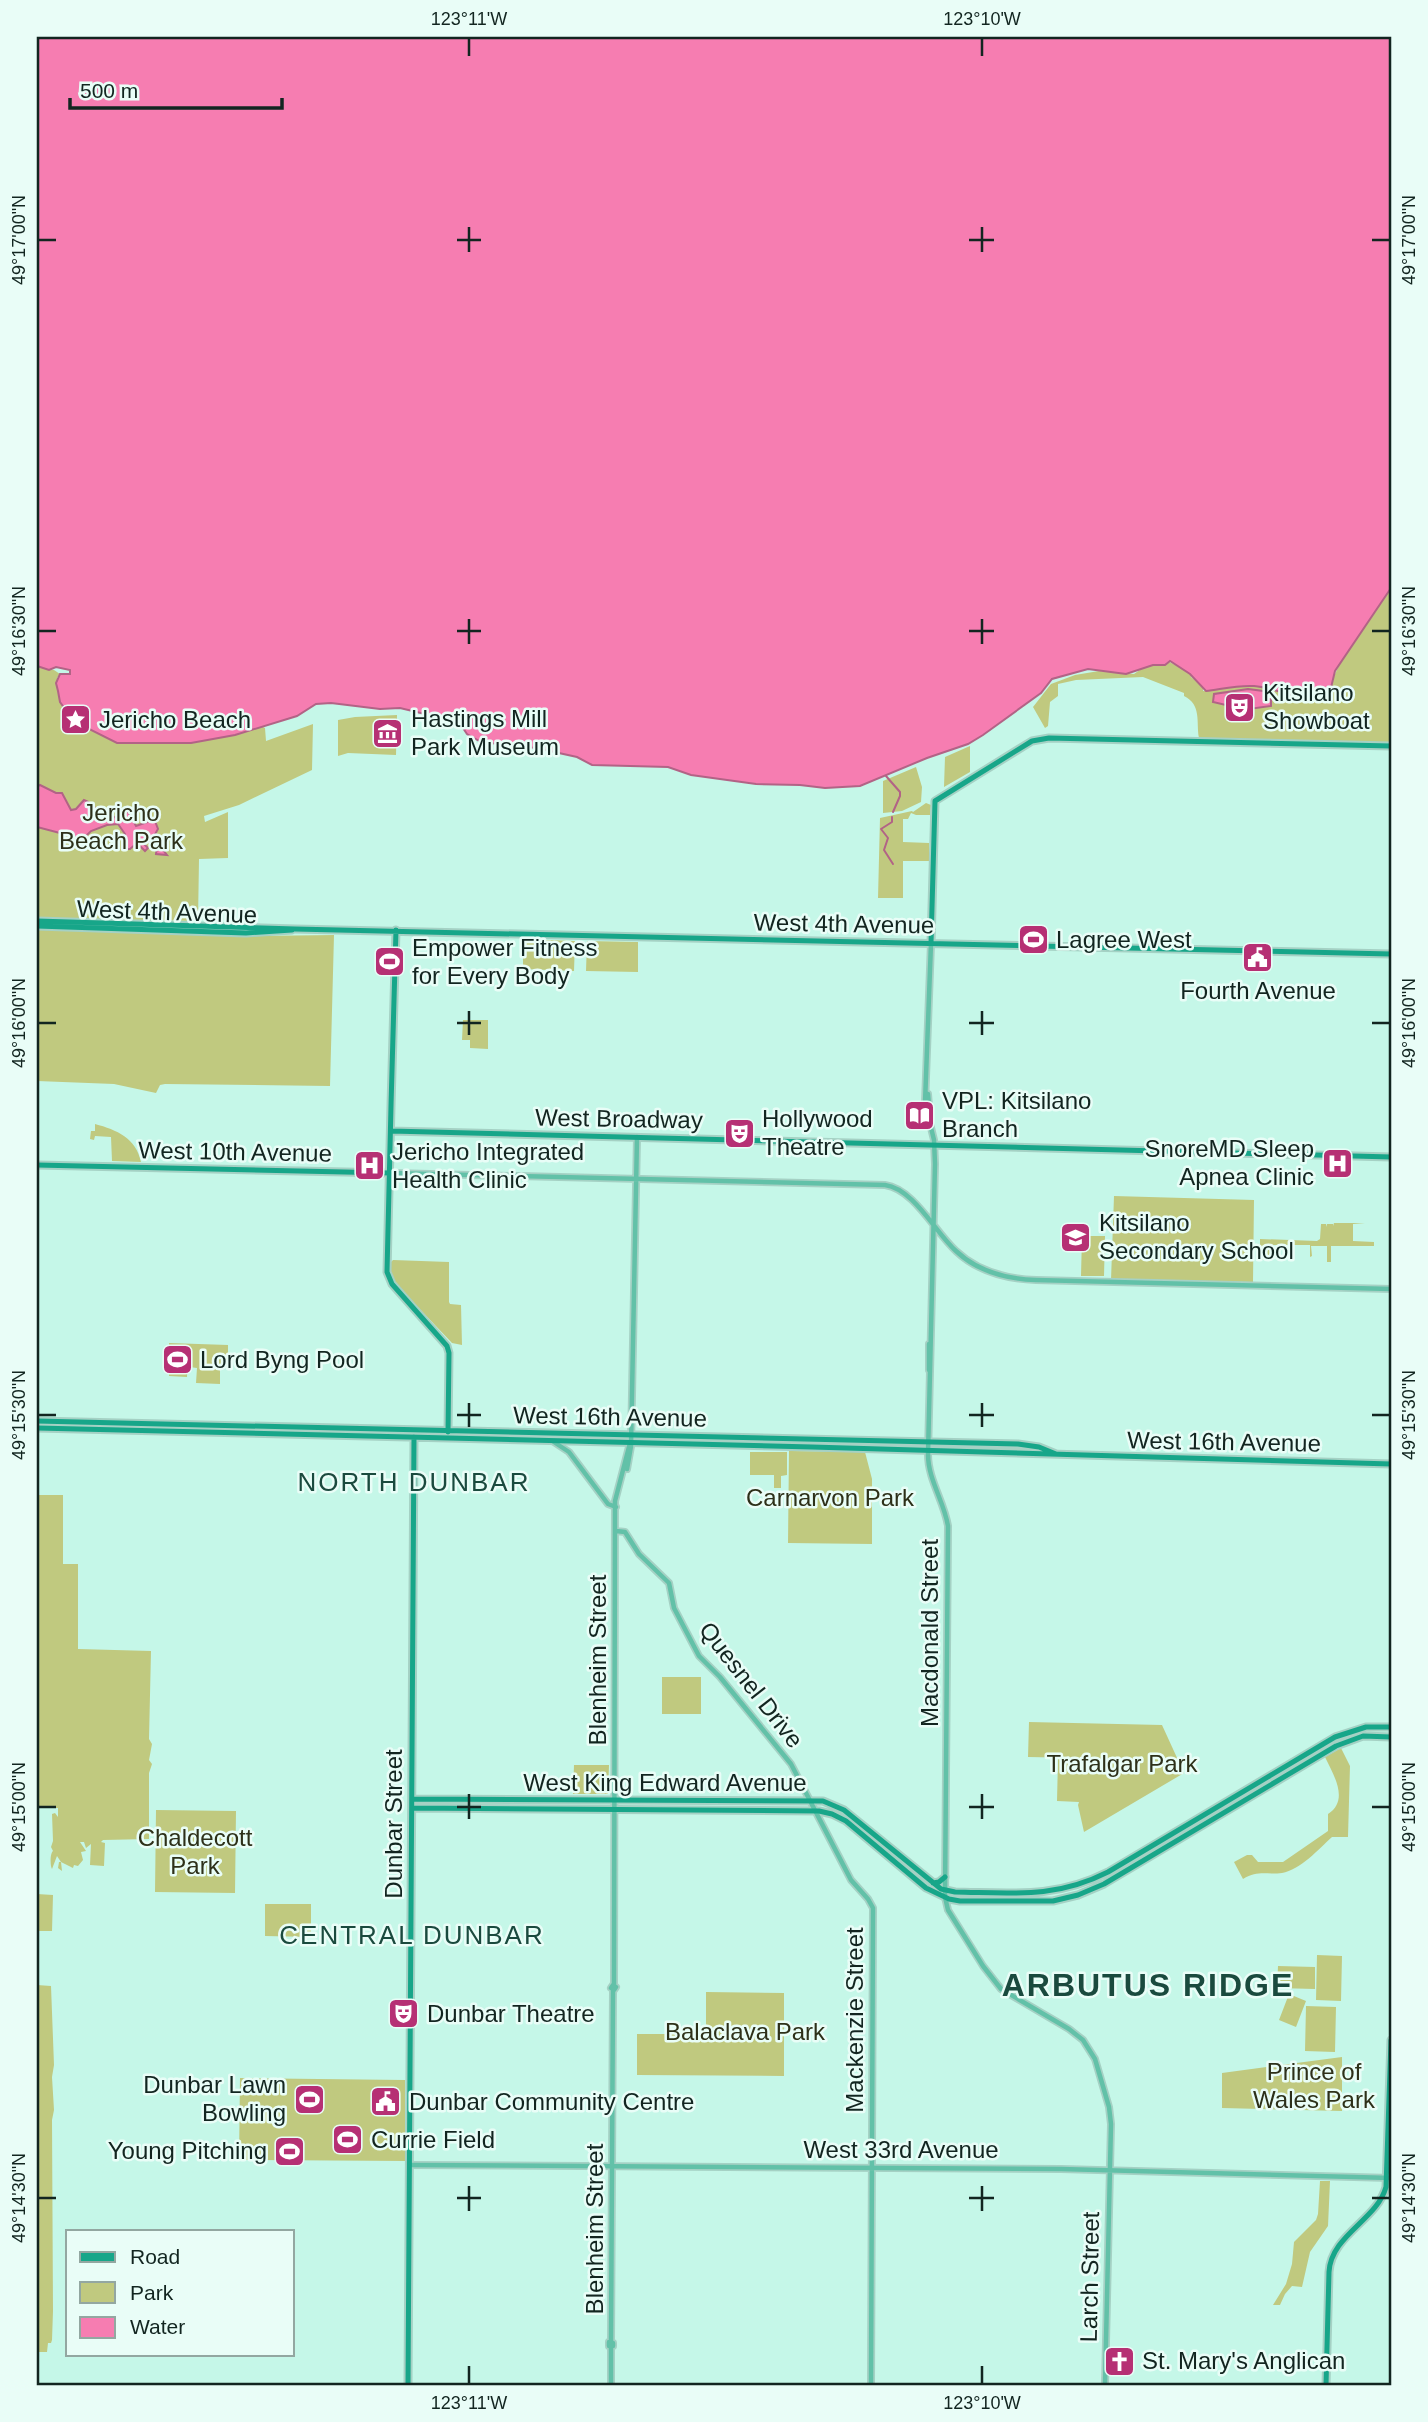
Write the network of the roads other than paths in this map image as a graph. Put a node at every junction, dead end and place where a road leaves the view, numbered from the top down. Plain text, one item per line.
1 (1391, 746) edge
2 (37, 923) edge
3 (396, 930) junction
4 (931, 943) junction
5 (1391, 954) edge
6 (391, 1131) junction
7 (637, 1137) junction
8 (934, 1144) junction
9 (1391, 1157) edge
10 (37, 1164) edge
11 (390, 1172) junction
12 (636, 1178) junction
13 (934, 1226) junction
14 (1391, 1289) edge
15 (37, 1421) edge
16 (37, 1429) edge
17 (448, 1430) junction
18 (414, 1434) junction
19 (630, 1435) junction
20 (654, 1435) junction
21 (447, 1438) junction
22 (554, 1442) junction
23 (575, 1442) junction
24 (928, 1442) junction
25 (630, 1443) junction
26 (928, 1450) junction
27 (569, 1452) junction
28 (1056, 1454) junction
29 (1391, 1464) edge
30 (616, 1505) junction
31 (616, 1531) junction
32 (1391, 1727) edge
33 (1391, 1737) edge
34 (412, 1799) junction
35 (429, 1799) junction
36 (615, 1800) junction
37 (633, 1800) junction
38 (811, 1801) junction
39 (412, 1808) junction
40 (589, 1809) junction
41 (615, 1810) junction
42 (816, 1811) junction
43 (827, 1812) junction
44 (820, 1819) junction
45 (945, 1877) junction
46 (931, 1883) junction
47 (945, 1894) junction
48 (873, 1908) joint
49 (1391, 2040) edge
50 (410, 2165) junction
51 (613, 2166) junction
52 (871, 2168) junction
53 (1110, 2170) junction
54 (1389, 2178) edge
55 (408, 2385) edge
56 (611, 2385) edge
57 (871, 2385) edge
58 (1105, 2385) edge
59 (1326, 2385) edge

1 - 4 main road, Macdonald Street
2 - 3 main road, West 4th Avenue
3 - 4 main road, West 4th Avenue
3 - 6 main road
4 - 5 main road, West 4th Avenue
4 - 8 street, Macdonald Street
6 - 7 main road, West Broadway
6 - 11 main road
7 - 8 main road, West Broadway
7 - 12 street, Blenheim Street
8 - 9 main road, West Broadway
8 - 13 street, Macdonald Street
10 - 11 main road, West 10th Avenue
11 - 12 street, West 10th Avenue
11 - 17 main road
12 - 13 street, West 10th Avenue
12 - 19 street, Blenheim Street
13 - 14 street
13 - 24 street, Macdonald Street
15 - 18 main road, West 16th Avenue
16 - 18 main road, West 16th Avenue
17 - 18 main road, West 16th Avenue
17 - 19 main road, West 16th Avenue
17 - 21 main road
18 - 21 main road, West 16th Avenue
18 - 34 main road, Dunbar Street
19 - 20 main road, West 16th Avenue
19 - 25 street, Blenheim Street
20 - 24 main road, West 16th Avenue
20 - 25 main road
21 - 22 main road, West 16th Avenue
22 - 23 main road, West 16th Avenue
22 - 27 street
23 - 25 main road, West 16th Avenue
23 - 27 street
24 - 26 street, Macdonald Street
24 - 28 main road, West 16th Avenue
25 - 26 main road, West 16th Avenue
25 - 30 street, Blenheim Street
26 - 28 main road, West 16th Avenue
26 - 45 street, Macdonald Street
27 - 30 street
28 - 29 main road, West 16th Avenue
30 - 31 street, Blenheim Street
31 - 36 street, Blenheim Street
31 - 38 street, Quesnel Drive
32 - 47 main road, West King Edward Avenue
33 - 47 main road, West King Edward Avenue
34 - 35 main road, West King Edward Avenue
34 - 39 main road, Dunbar Street
35 - 36 main road, West King Edward Avenue
35 - 39 main road
36 - 37 main road, West King Edward Avenue
36 - 40 main road
36 - 41 street, Blenheim Street
37 - 38 main road, West King Edward Avenue
37 - 41 main road
38 - 42 street, Quesnel Drive
38 - 46 main road, West King Edward Avenue
39 - 40 main road, West King Edward Avenue
39 - 50 main road, Dunbar Street
40 - 41 main road, West King Edward Avenue
41 - 42 main road, West King Edward Avenue
41 - 51 street, Blenheim Street
42 - 43 main road, West King Edward Avenue
42 - 44 street, Quesnel Drive
43 - 44 main road
43 - 47 main road, West King Edward Avenue
44 - 48 street, Quesnel Drive
45 - 46 main road
45 - 47 street, Macdonald Street
46 - 47 main road, West King Edward Avenue
47 - 53 street, Larch Street
48 - 52 street, Mackenzie Street
49 - 54 main road
50 - 51 street, West 33rd Avenue
50 - 55 main road, Dunbar Street
51 - 52 street, West 33rd Avenue
51 - 56 street, Blenheim Street
52 - 53 street, West 33rd Avenue
52 - 57 street, Mackenzie Street
53 - 54 street, West 33rd Avenue
53 - 58 street, Larch Street
54 - 59 main road

